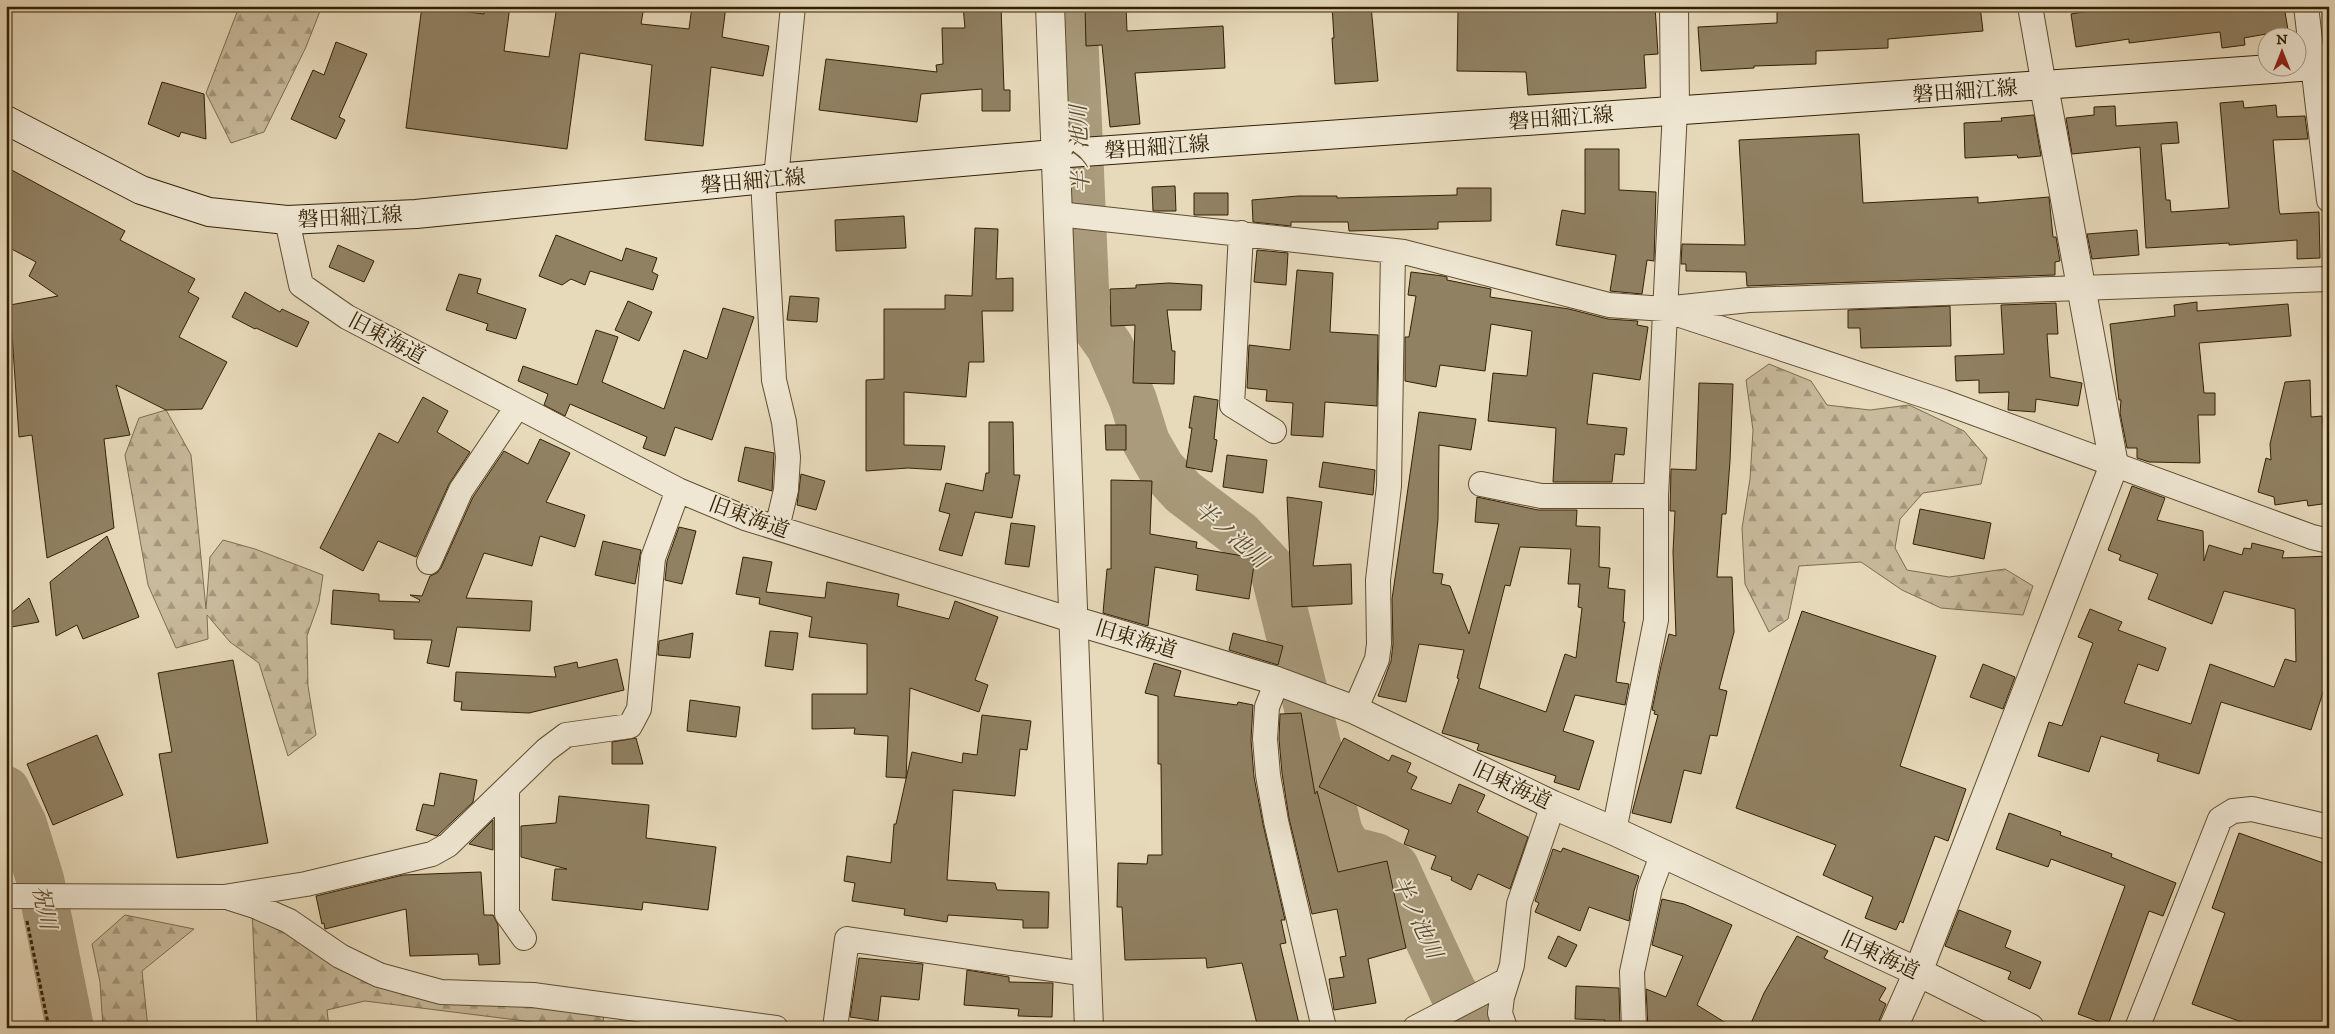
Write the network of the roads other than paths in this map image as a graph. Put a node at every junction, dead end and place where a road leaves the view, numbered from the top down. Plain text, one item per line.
1 (793, 6) edge
2 (1050, 6) edge
3 (1674, 6) edge
4 (2030, 6) edge
5 (2306, 6) edge
6 (2321, 66) edge
7 (2044, 86) junction
8 (1675, 110) junction
9 (6, 120) edge
10 (1054, 154) junction
11 (769, 179) junction
12 (2329, 200) edge
13 (1058, 214) junction
14 (287, 220) junction
15 (1241, 233) junction
16 (1393, 251) junction
17 (2329, 279) edge
18 (2081, 288) junction
19 (1664, 309) junction
20 (517, 407) junction
21 (1274, 431) dead end
22 (2114, 465) junction
23 (1481, 484) dead end
24 (678, 490) junction
25 (1656, 496) junction
26 (777, 528) junction
27 (2329, 541) edge
28 (428, 562) dead end
29 (1072, 620) junction
30 (1276, 681) junction
31 (1355, 710) junction
32 (507, 788) junction
33 (1553, 805) junction
34 (2329, 827) edge
35 (1614, 831) junction
36 (1663, 853) junction
37 (14, 896) edge
38 (224, 896) junction
39 (524, 938) dead end
40 (1918, 972) junction
41 (1086, 974) junction
42 (1507, 980) junction
43 (776, 1028) edge
44 (835, 1028) edge
45 (1089, 1028) edge
46 (1324, 1028) edge
47 (1415, 1028) edge
48 (1504, 1028) edge
49 (1634, 1028) edge
50 (1893, 1028) edge
51 (2030, 1028) edge
52 (2136, 1028) edge

1 - 11 street
2 - 10 street
3 - 8 street
4 - 7 street
5 - 6 street
6 - 7 street, 磐田細江線
6 - 12 street
7 - 8 street, 磐田細江線
7 - 18 street
8 - 10 street, 磐田細江線
8 - 19 street
9 - 14 street, 磐田細江線
10 - 11 street, 磐田細江線
10 - 13 street
11 - 14 street, 磐田細江線
11 - 26 street
13 - 15 street
13 - 29 street
14 - 20 street, 旧東海道
15 - 16 street
15 - 21 street
16 - 19 street
16 - 31 street
17 - 18 street
18 - 19 street
18 - 22 street
19 - 22 street
19 - 25 street
20 - 24 street, 旧東海道
20 - 28 street
22 - 27 street
22 - 40 street
23 - 25 street
24 - 26 street, 旧東海道
24 - 32 street
25 - 35 street
26 - 29 street, 旧東海道
29 - 30 street, 旧東海道
29 - 41 street
30 - 31 street, 旧東海道
30 - 46 street
31 - 33 street, 旧東海道
32 - 38 street
32 - 39 street
33 - 35 street, 旧東海道
33 - 42 street
34 - 52 street
35 - 36 street, 旧東海道
36 - 40 street, 旧東海道
36 - 49 street
37 - 38 street
38 - 43 street
40 - 50 street
40 - 51 street, 旧東海道
41 - 44 street
41 - 45 street
42 - 47 street
42 - 48 street

